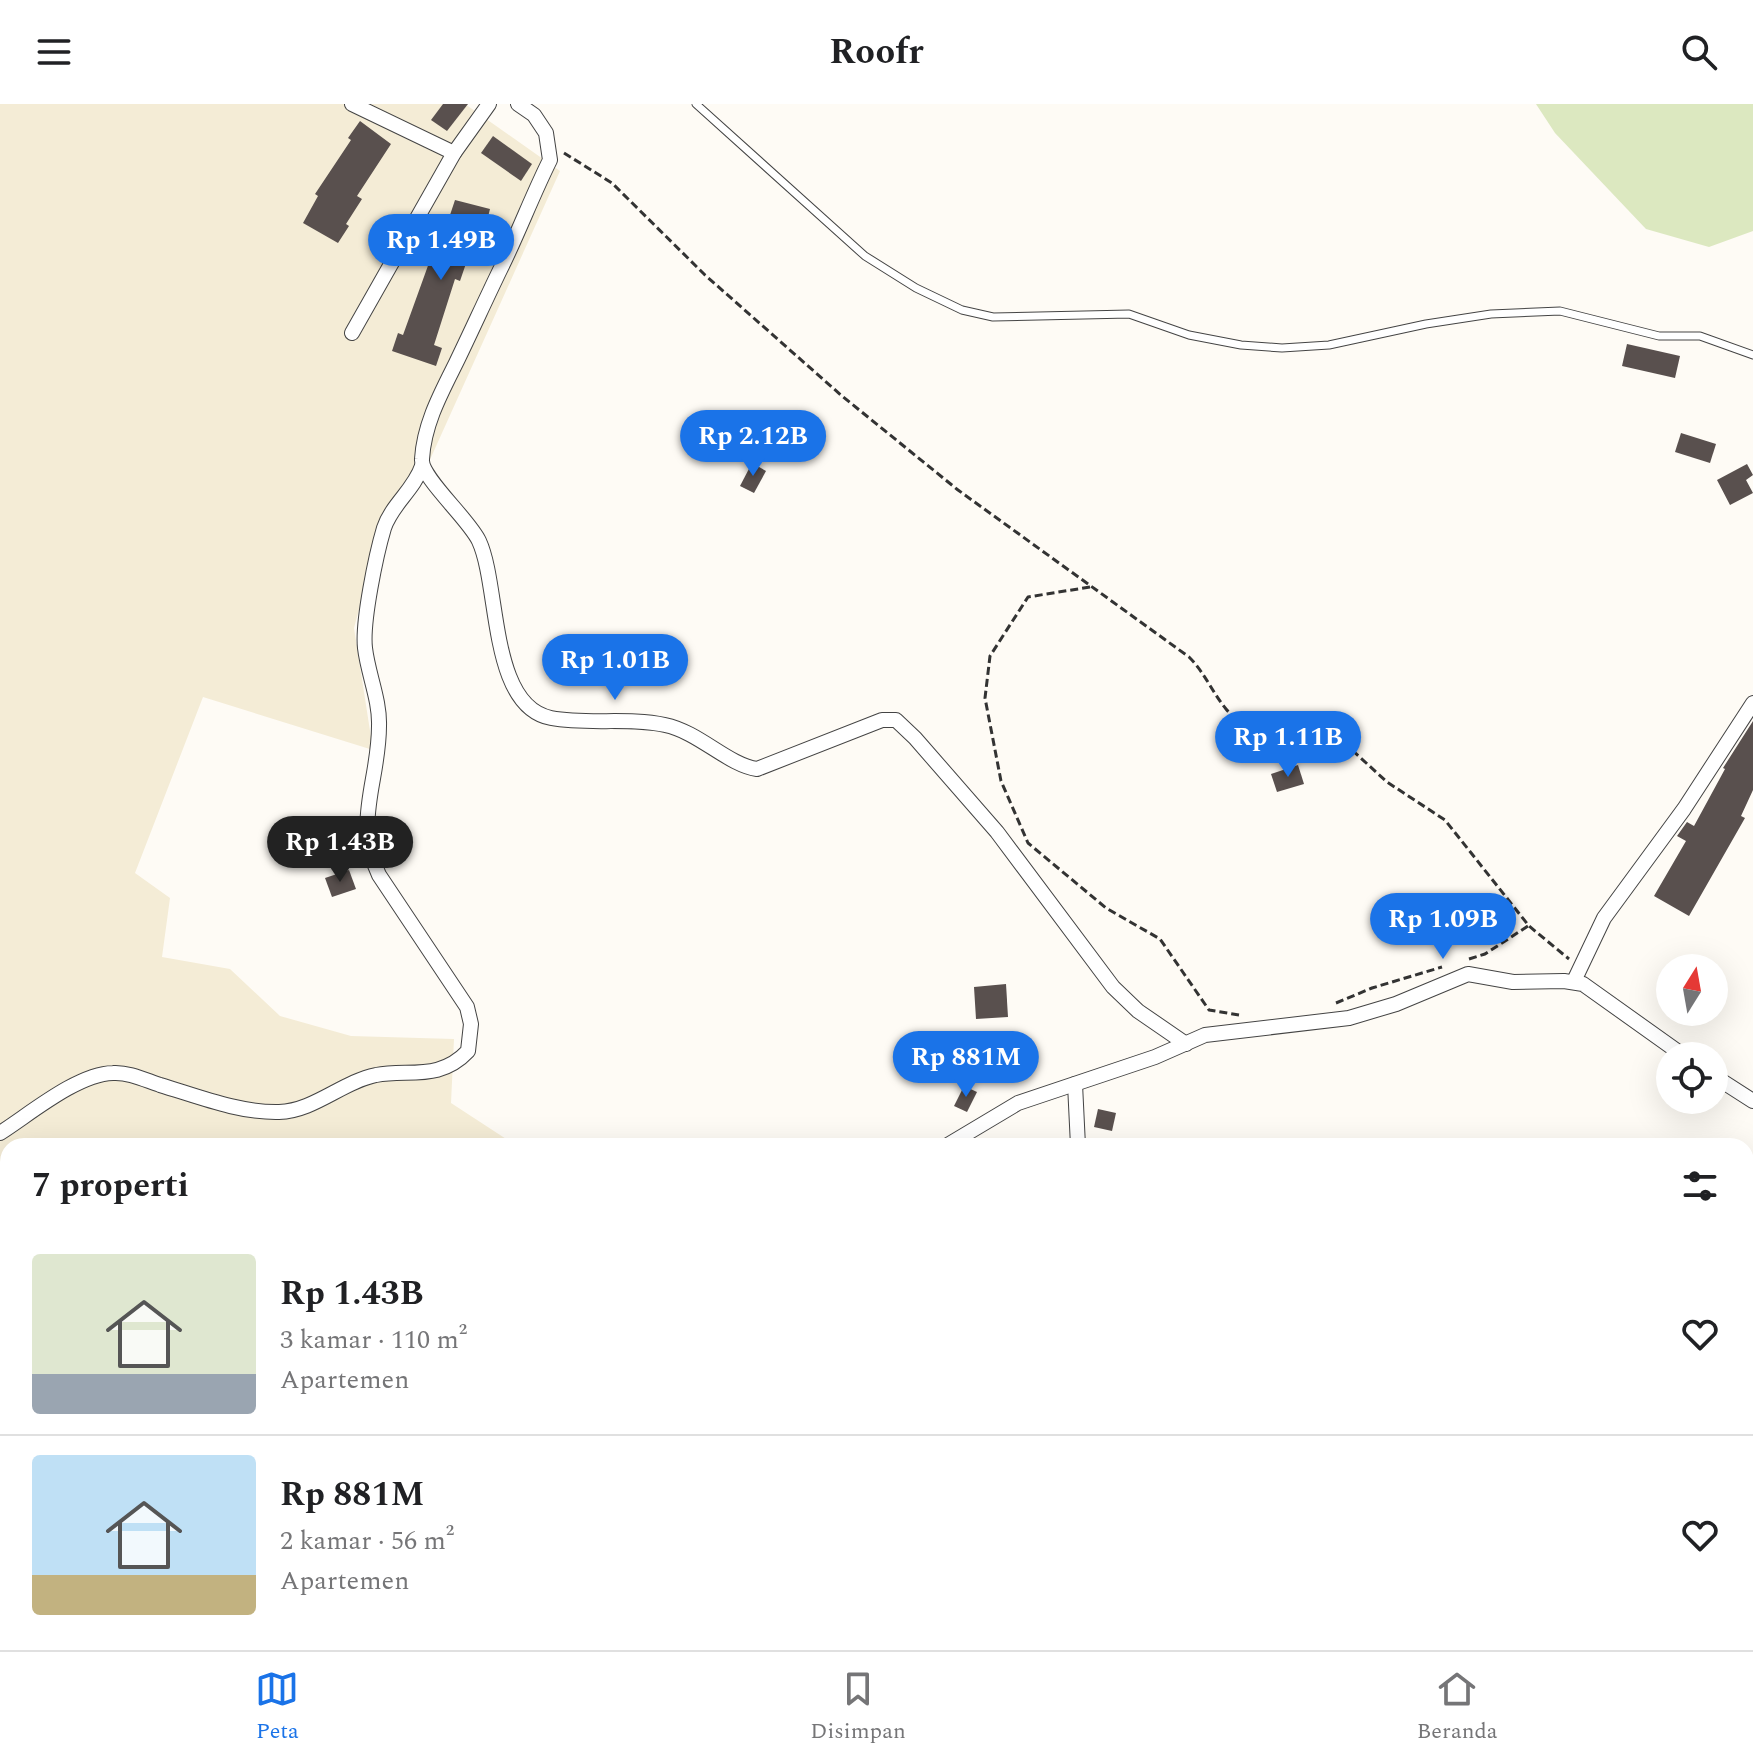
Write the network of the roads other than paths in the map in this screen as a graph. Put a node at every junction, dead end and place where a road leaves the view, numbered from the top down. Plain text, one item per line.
1 (352, 104) edge
2 (489, 104) edge
3 (518, 104) edge
4 (696, 104) edge
5 (454, 153) junction
6 (352, 333) dead end
7 (1753, 355) edge
8 (422, 466) junction
9 (1753, 703) edge
10 (1576, 974) junction
11 (1665, 1042) edge
12 (1186, 1044) junction
13 (1075, 1084) junction
14 (1728, 1085) edge
15 (1753, 1101) edge
16 (0, 1133) edge
17 (959, 1138) edge
18 (1078, 1138) edge

1 - 5 street
2 - 5 street
3 - 8 street
4 - 7 lane
5 - 6 street
8 - 12 street
8 - 16 street
9 - 10 street
10 - 11 street
10 - 12 street
12 - 13 street
13 - 17 street
13 - 18 street
14 - 15 street

